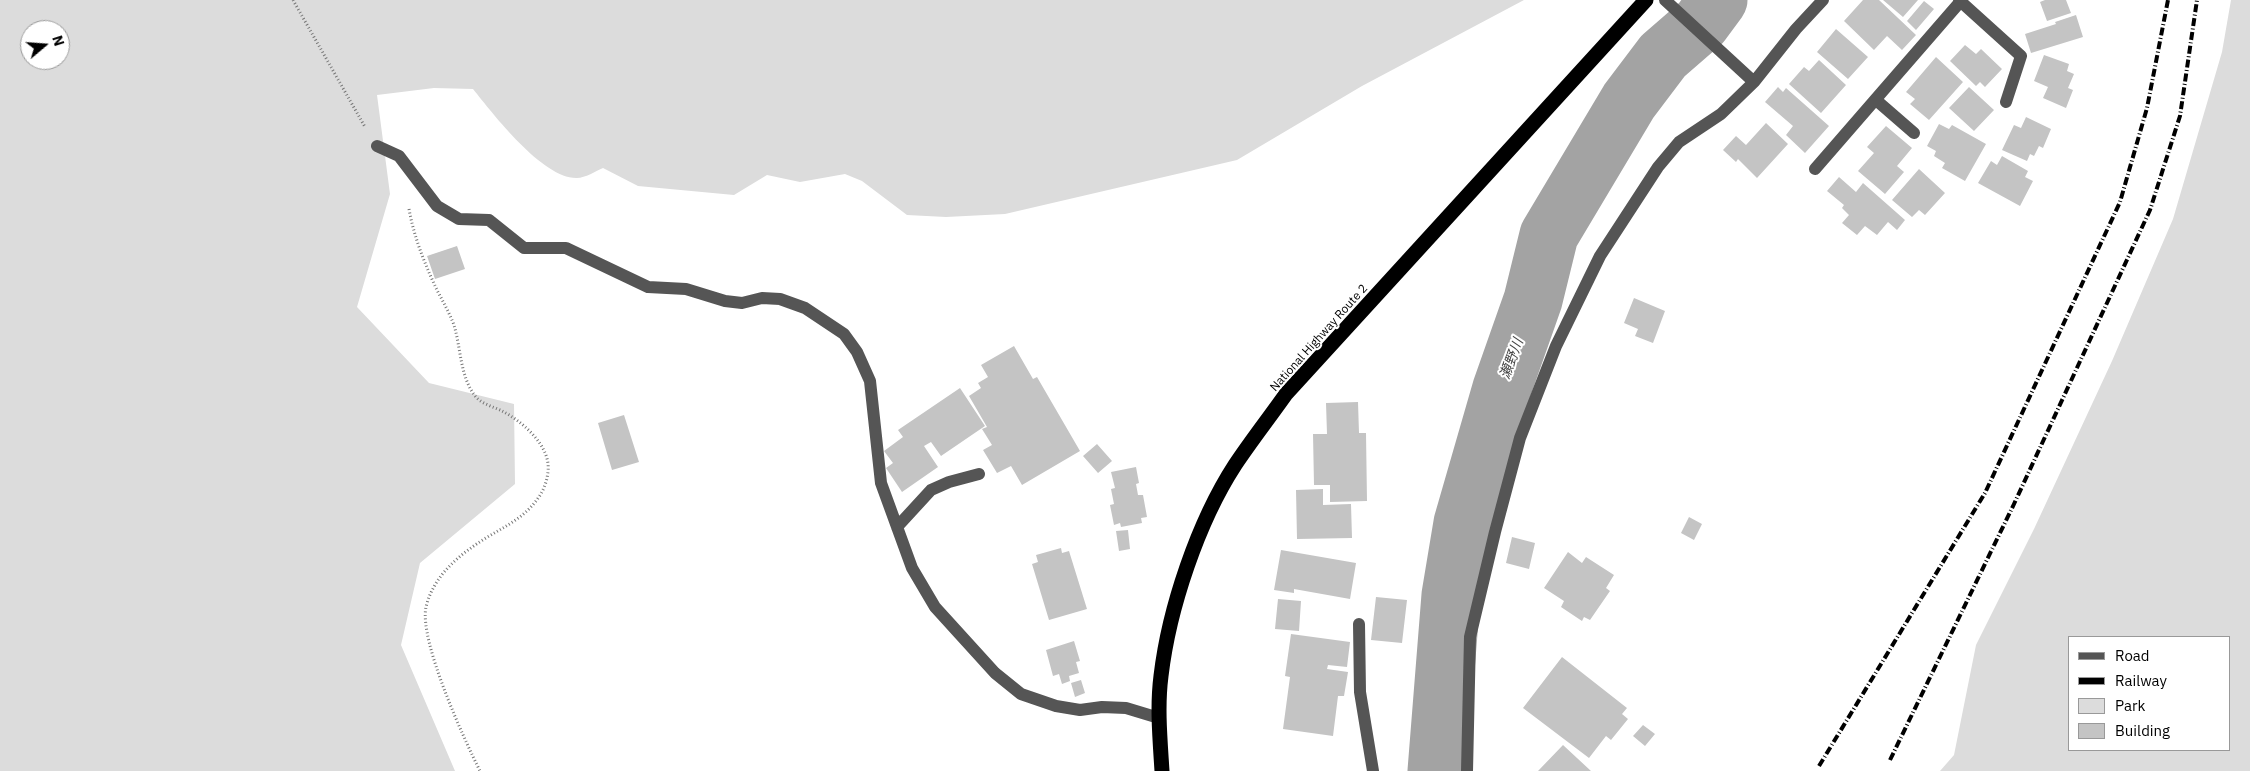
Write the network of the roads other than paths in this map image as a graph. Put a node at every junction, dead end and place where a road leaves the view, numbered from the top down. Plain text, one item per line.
1 (1646, 0) edge
2 (1665, 0) edge
3 (1823, 0) edge
4 (1959, 1) edge
5 (1754, 82) junction
6 (1876, 100) junction
7 (2006, 102) dead end
8 (1914, 133) dead end
9 (377, 146) road end
10 (1814, 169) dead end
11 (980, 474) dead end
12 (897, 527) junction
13 (1359, 624) dead end
14 (1159, 718) junction
15 (1162, 771) edge
16 (1373, 771) edge
17 (1466, 771) edge

1 - 14 highway, National Highway Route 2
2 - 5 street
3 - 5 street
4 - 6 street
4 - 7 street
5 - 17 street
6 - 8 street
6 - 10 street
9 - 12 street
11 - 12 street
12 - 14 street
13 - 16 street
14 - 15 highway, National Highway Route 2

